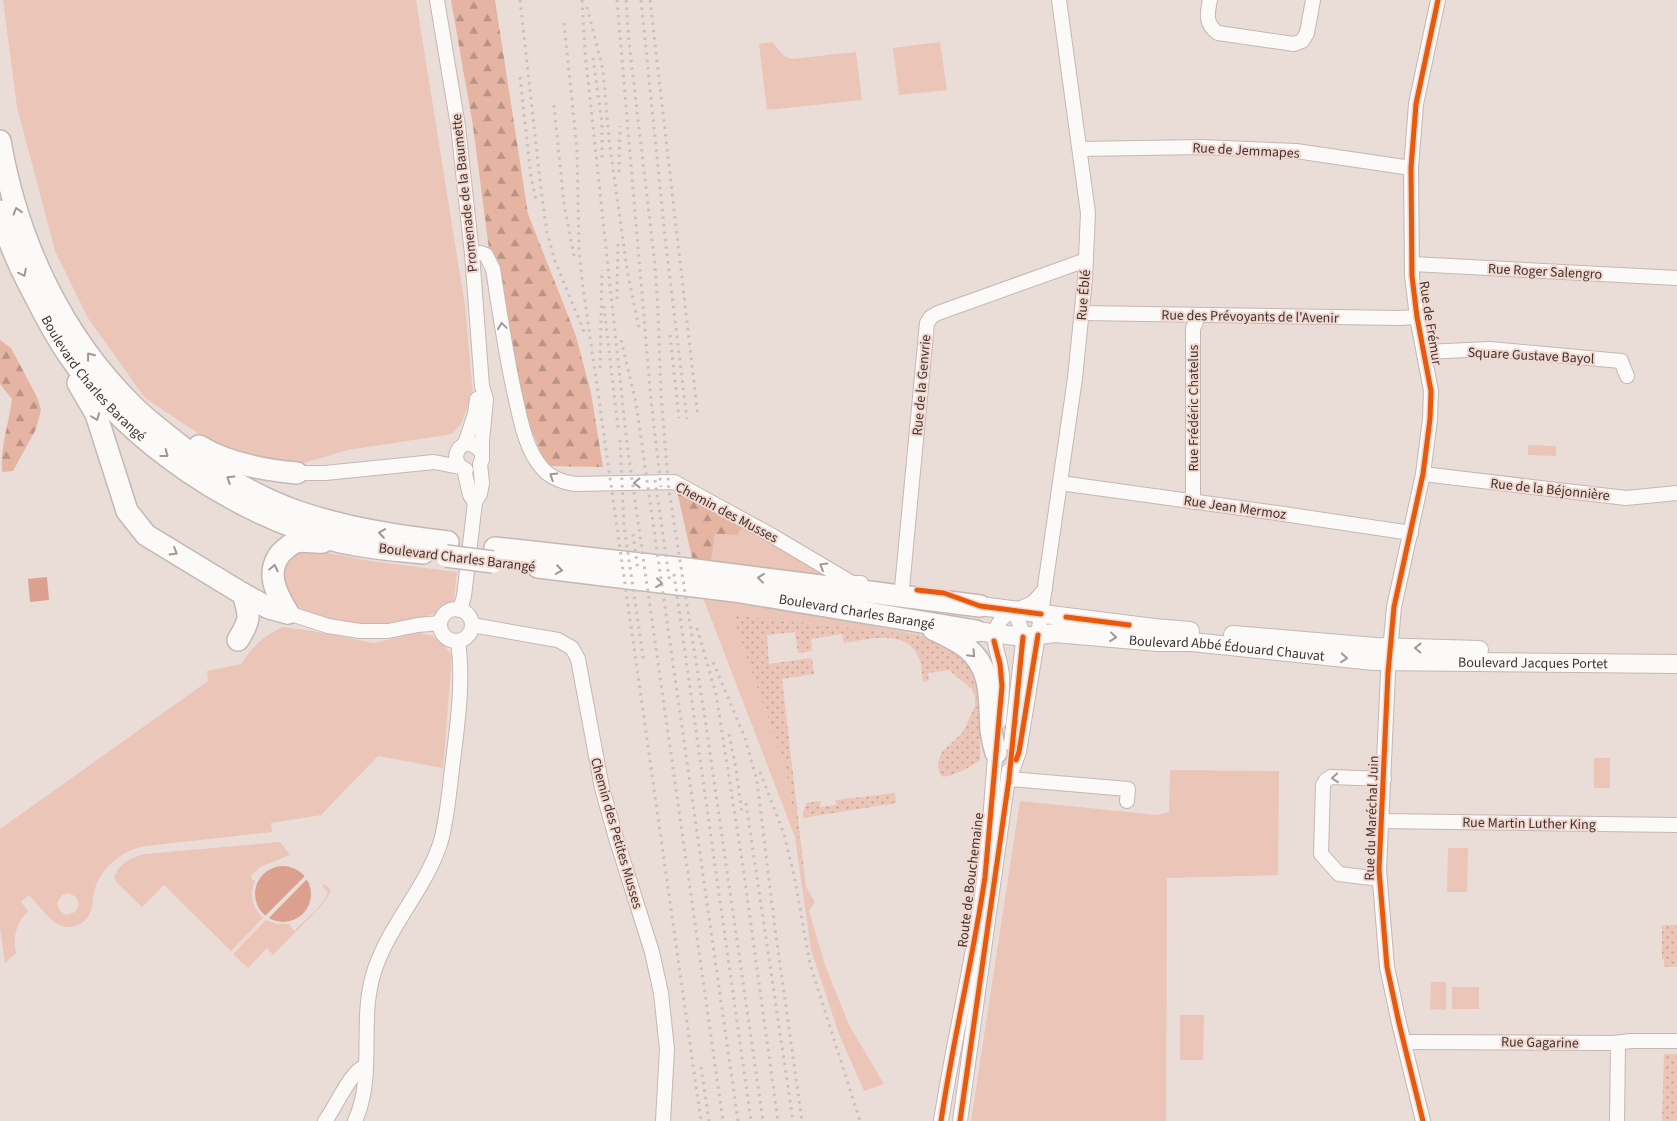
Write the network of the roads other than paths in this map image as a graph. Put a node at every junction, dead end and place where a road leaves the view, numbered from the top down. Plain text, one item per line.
1 (437, 0) edge
2 (1059, 0) edge
3 (1210, 0) edge
4 (1313, 0) edge
5 (1438, 0) edge
6 (0, 141) edge
7 (1080, 149) junction
8 (1411, 168) junction
9 (0, 211) edge
10 (472, 254) junction
11 (1086, 260) junction
12 (1412, 264) junction
13 (1677, 278) edge
14 (1082, 313) junction
15 (1196, 315) junction
16 (1417, 317) junction
17 (1424, 352) junction
18 (70, 357) junction
19 (1627, 376) dead end
20 (482, 386) junction
21 (159, 429) junction
22 (461, 447) junction
23 (481, 458) junction
24 (434, 462) junction
25 (462, 468) junction
26 (297, 473) joint
27 (1423, 474) junction
28 (1060, 484) junction
29 (1677, 494) edge
30 (475, 502) junction
31 (1193, 502) junction
32 (404, 520) dead end
33 (1411, 533) junction
34 (421, 539) junction
35 (338, 541) junction
36 (447, 549) junction
37 (494, 555) junction
38 (902, 588) junction
39 (1045, 589) junction
40 (243, 594) junction
41 (980, 606) junction
42 (460, 610) junction
43 (1014, 610) junction
44 (288, 613) junction
45 (1041, 614) junction
46 (915, 620) junction
47 (440, 623) junction
48 (472, 625) junction
49 (1065, 625) junction
50 (989, 635) junction
51 (1030, 636) junction
52 (238, 640) dead end
53 (458, 641) junction
54 (1390, 654) junction
55 (1677, 654) edge
56 (1677, 664) edge
57 (996, 753) junction
58 (1009, 779) junction
59 (1384, 779) junction
60 (1126, 801) dead end
61 (1381, 821) junction
62 (1677, 825) edge
63 (1379, 879) junction
64 (1677, 1041) edge
65 (1404, 1042) junction
66 (1618, 1042) junction
67 (366, 1066) junction
68 (346, 1087) junction
69 (364, 1088) junction
70 (325, 1121) edge
71 (355, 1121) edge
72 (663, 1121) edge
73 (941, 1121) edge
74 (960, 1121) edge
75 (1423, 1121) edge
76 (1617, 1121) edge

1 - 10 street, Promenade de la Baumette
2 - 7 street, Rue Éblé
3 - 4 street
5 - 8 street, Rue de Frémur
21 -> 6 highway, Boulevard Charles Barangé
7 - 8 street, Rue de Jemmapes
7 - 11 street, Rue Éblé
8 - 12 street, Rue de Frémur
9 -> 18 highway, Boulevard Charles Barangé
10 - 20 street, Promenade de la Baumette
38 -> 10 street, Chemin des Musses
11 - 14 street, Rue Éblé
11 - 38 street, Rue de la Genvrie
12 - 13 street, Rue Roger Salengro
12 - 16 street, Rue de Frémur
14 - 15 street, Rue des Prévoyants de l'Avenir
14 - 28 street, Rue Éblé
15 - 16 street, Rue des Prévoyants de l'Avenir
15 - 31 street, Rue Frédéric Chatelus
16 - 17 street, Rue de Frémur
17 - 19 street, Square Gustave Bayol
17 - 27 street, Rue de Frémur
18 -> 35 highway, Boulevard Charles Barangé
18 -> 40 highway
20 - 22 street, Promenade de la Baumette
20 - 23 street, Promenade de la Baumette
21 - 26 highway
34 -> 21 highway, Boulevard Charles Barangé
22 - 23 street
22 - 24 street
22 - 25 street, Promenade de la Baumette
23 - 25 street
23 - 30 street, Promenade de la Baumette
24 - 25 street
24 - 26 street
25 - 30 street, Promenade de la Baumette
27 - 29 street, Rue de la Béjonnière
27 - 33 street, Rue de Frémur
28 - 31 street, Rue Jean Mermoz
28 - 39 street, Rue Éblé
30 - 42 street, Promenade de la Baumette
31 - 33 street, Rue Jean Mermoz
32 - 34 highway
33 - 54 street, Rue de Frémur
34 - 36 highway, Boulevard Charles Barangé
35 - 36 highway, Boulevard Charles Barangé
44 -> 35 highway
36 - 37 highway, Boulevard Charles Barangé
41 -> 37 highway, Boulevard Charles Barangé
37 -> 46 highway, Boulevard Charles Barangé
38 - 41 street, Boulevard Charles Barangé
39 - 43 street
39 - 45 street, Rue Éblé
40 - 44 highway
40 - 52 highway
41 - 43 main road, Boulevard Charles Barangé
42 - 47 street
42 - 48 street
43 - 45 main road, Boulevard Charles Barangé
43 - 50 street
43 - 51 street, Route de Bouchemaine
44 - 47 street
45 - 49 main road, Boulevard Charles Barangé
45 - 51 street, Rue Éblé
46 - 50 highway, Boulevard Charles Barangé
46 -> 57 highway
47 - 53 street
48 - 53 street
48 - 72 street, Chemin des Petites Musses
49 - 51 main road, Boulevard Charles Barangé
49 - 54 main road, Boulevard Abbé Édouard Chauvat
50 - 51 main road, Boulevard Charles Barangé
50 - 57 street, Route de Bouchemaine
51 - 58 street, Route de Bouchemaine
53 - 67 street
55 -> 54 main road, Boulevard Jacques Portet
54 - 56 main road, Boulevard Jacques Portet
54 - 59 street, Rue du Maréchal Juin
57 - 73 street, Route de Bouchemaine
58 - 60 street
58 - 74 street, Route de Bouchemaine
59 - 61 street, Rue du Maréchal Juin
59 -> 63 street
61 - 62 street, Rue Martin Luther King
61 - 63 street, Rue du Maréchal Juin
63 - 65 street, Rue du Maréchal Juin
64 - 66 street, Rue Gagarine
65 - 66 street, Rue Gagarine
65 - 75 street, Rue du Maréchal Juin
66 - 76 street
67 - 68 street
67 - 69 street
68 - 69 street
68 - 70 street
69 - 71 street

